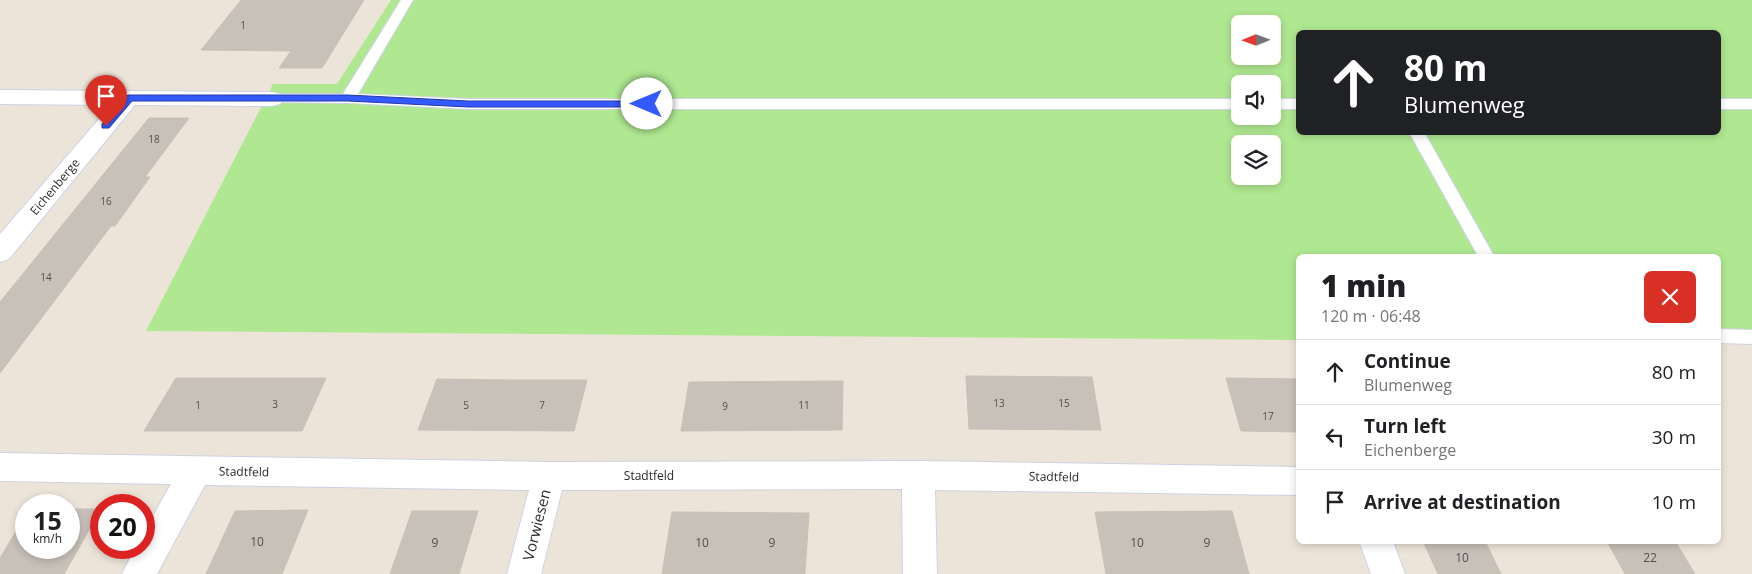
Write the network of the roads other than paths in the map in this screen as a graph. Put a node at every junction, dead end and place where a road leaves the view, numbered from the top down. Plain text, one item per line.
1 (407, 0) edge
2 (0, 97) edge
3 (129, 98) junction
4 (348, 98) junction
5 (272, 99) joint
6 (1231, 104) edge
7 (1281, 104) edge
8 (1296, 104) edge
9 (1721, 104) edge
10 (1752, 104) edge
11 (1418, 135) edge
12 (0, 252) edge
13 (1485, 254) edge
14 (1721, 336) edge
15 (1752, 336) edge
16 (0, 467) edge
17 (195, 472) junction
18 (918, 475) junction
19 (549, 476) junction
20 (1296, 481) edge
21 (1377, 544) edge
22 (139, 574) edge
23 (524, 574) edge
24 (920, 574) edge
25 (1388, 574) edge

1 - 4 lane
2 - 3 street
3 - 5 street
3 - 12 street, Eichenberge
4 - 5 lane
4 - 6 lane
7 - 8 lane
9 - 10 lane
11 - 13 lane
14 - 15 lane
16 - 17 street, Stadtfeld
17 - 19 street, Stadtfeld
17 - 22 street
18 - 19 street, Stadtfeld
18 - 20 street, Stadtfeld
18 - 24 street
19 - 23 street, Vorwiesen
21 - 25 street

